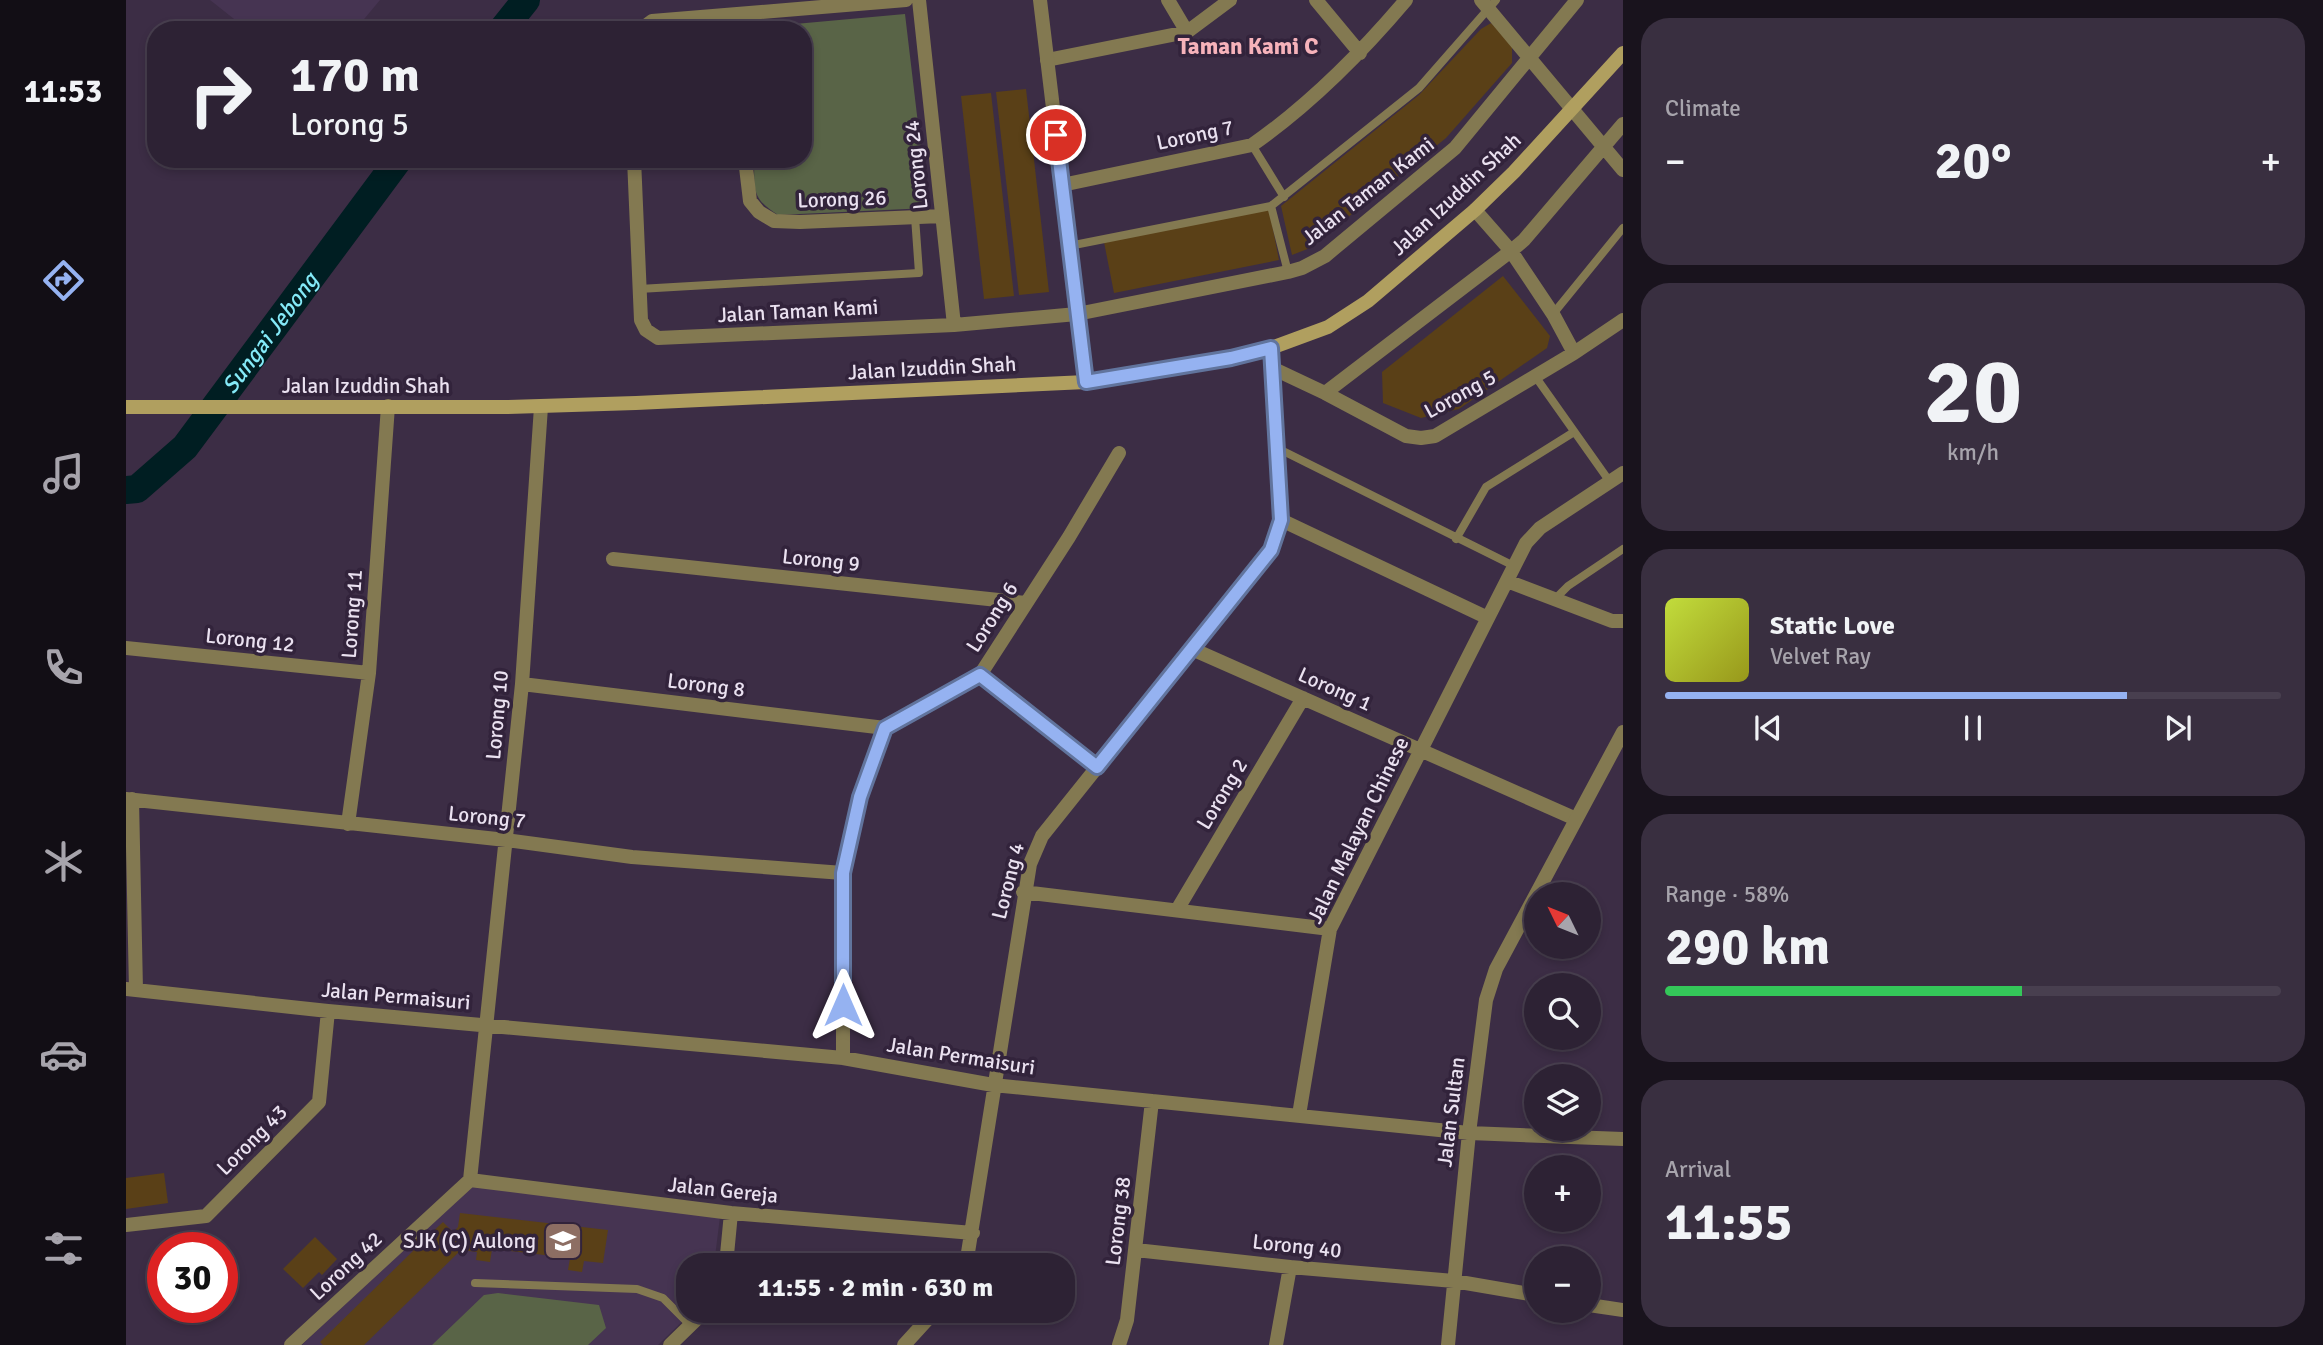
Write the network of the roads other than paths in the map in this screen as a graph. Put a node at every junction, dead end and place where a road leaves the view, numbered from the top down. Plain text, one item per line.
1 (721, 0) edge
2 (906, 0) edge
3 (919, 0) edge
4 (1040, 0) edge
5 (1168, 0) edge
6 (1230, 0) edge
7 (1316, 0) edge
8 (1406, 0) edge
9 (1577, 0) edge
10 (1489, 3) edge
11 (740, 14) junction
12 (722, 15) junction
13 (652, 21) edge
14 (740, 21) edge
15 (1187, 32) junction
16 (1360, 53) junction
17 (1623, 53) edge
18 (1530, 59) junction
19 (1047, 60) junction
20 (1572, 110) junction
21 (1623, 124) edge
22 (1252, 145) junction
23 (1605, 147) junction
24 (634, 168) edge
25 (746, 168) edge
26 (1623, 170) edge
27 (1062, 185) junction
28 (1284, 197) junction
29 (1271, 206) junction
30 (1475, 210) junction
31 (942, 216) junction
32 (915, 218) junction
33 (1623, 228) edge
34 (1069, 246) junction
35 (1511, 251) junction
36 (1288, 272) junction
37 (639, 289) junction
38 (1077, 314) junction
39 (1553, 314) junction
40 (1623, 320) edge
41 (954, 325) junction
42 (1271, 348) junction
43 (1574, 353) junction
44 (1272, 368) junction
45 (1535, 376) junction
46 (1086, 382) junction
47 (1325, 393) junction
48 (388, 406) junction
49 (126, 407) edge
50 (541, 407) junction
51 (1574, 432) junction
52 (1277, 449) junction
53 (1119, 453) dead end
54 (1623, 473) edge
55 (1610, 482) junction
56 (1281, 520) junction
57 (1456, 539) junction
58 (1623, 549) edge
59 (613, 559) dead end
60 (1514, 566) junction
61 (1507, 581) junction
62 (1555, 600) junction
63 (1026, 603) junction
64 (1488, 618) junction
65 (1623, 621) edge
66 (126, 648) edge
67 (1192, 649) junction
68 (369, 673) junction
69 (980, 675) junction
70 (522, 684) junction
71 (1303, 698) junction
72 (885, 728) junction
73 (1623, 732) edge
74 (1420, 750) junction
75 (1097, 767) junction
76 (129, 799) edge
77 (1577, 819) junction
78 (348, 824) junction
79 (506, 840) junction
80 (843, 873) junction
81 (1023, 892) junction
82 (1177, 911) junction
83 (1330, 929) junction
84 (131, 990) edge
85 (327, 1011) junction
86 (486, 1026) junction
87 (843, 1058) junction
88 (993, 1085) junction
89 (1152, 1101) junction
90 (1299, 1115) junction
91 (1469, 1133) junction
92 (1623, 1139) edge
93 (470, 1180) junction
94 (731, 1213) junction
95 (126, 1225) edge
96 (973, 1233) junction
97 (1136, 1250) junction
98 (727, 1253) edge
99 (969, 1253) edge
100 (1290, 1268) junction
101 (1454, 1281) junction
102 (475, 1283) dead end
103 (1524, 1294) edge
104 (1601, 1306) edge
105 (1623, 1310) edge
106 (924, 1323) edge
107 (690, 1325) joint
108 (291, 1345) edge
109 (670, 1345) edge
110 (904, 1345) edge
111 (1119, 1345) edge
112 (1276, 1345) edge
113 (1448, 1345) edge

1 - 12 street
2 - 11 street
3 - 31 street, Lorong 24
4 - 19 street
5 - 15 street
6 - 15 street
7 - 16 street
8 - 16 street, Lorong 7
9 - 18 street, Jalan Taman Kami
10 - 18 street
10 - 28 lane
11 - 12 street
11 - 14 street
12 - 13 street
15 - 19 street
16 - 22 street, Lorong 7
17 - 20 main road, Jalan Izuddin Shah
18 - 20 street
18 - 36 street, Jalan Taman Kami
19 - 27 street
20 - 23 street
20 - 30 main road, Jalan Izuddin Shah
21 - 23 street
22 - 27 street, Lorong 7
22 - 28 lane
23 - 26 street
23 - 35 street
24 - 37 street
25 - 32 street, Lorong 26
27 - 34 street
28 - 29 lane
29 - 34 lane
29 - 36 lane
30 - 35 street
30 - 42 main road, Jalan Izuddin Shah
31 - 32 street, Lorong 26
31 - 41 street, Lorong 24
32 - 37 lane
33 - 39 lane
34 - 38 street
35 - 39 street
35 - 47 street
36 - 38 street, Jalan Taman Kami
37 - 41 street, Jalan Taman Kami
38 - 41 street, Jalan Taman Kami
38 - 46 street
39 - 43 street
40 - 43 street, Lorong 5
42 - 44 street, Lorong 4
42 - 46 main road, Jalan Izuddin Shah
43 - 45 street, Lorong 5
44 - 47 street, Lorong 5
44 - 52 street, Lorong 4
45 - 47 street, Lorong 5
45 - 51 lane
46 - 50 main road, Jalan Izuddin Shah
48 - 49 main road, Jalan Izuddin Shah
48 - 50 main road, Jalan Izuddin Shah
48 - 68 street, Lorong 11
50 - 70 street, Lorong 10
51 - 55 lane
51 - 57 lane
52 - 56 street, Lorong 4
52 - 57 lane
53 - 63 street, Lorong 6
54 - 55 street, Jalan Malayan Chinese
55 - 60 street, Jalan Malayan Chinese
56 - 64 street
56 - 67 street, Lorong 4
57 - 60 lane
58 - 62 lane
59 - 63 street, Lorong 9
60 - 61 street, Jalan Malayan Chinese
61 - 62 street
61 - 64 street, Jalan Malayan Chinese
62 - 65 street
63 - 69 street, Lorong 6
64 - 74 street, Jalan Malayan Chinese
66 - 68 street, Lorong 12
67 - 71 street, Lorong 1
67 - 75 street, Lorong 4
68 - 78 street, Lorong 11
69 - 72 street, Lorong 6
69 - 75 street
70 - 72 street, Lorong 8
70 - 79 street, Lorong 10
71 - 74 street, Lorong 1
71 - 82 street, Lorong 2
72 - 80 street
73 - 77 street, Jalan Sultan
74 - 77 street, Lorong 1
74 - 83 street, Jalan Malayan Chinese
75 - 81 street, Lorong 4
76 - 78 street, Lorong 7
76 - 84 street
77 - 91 street, Jalan Sultan
78 - 79 street, Lorong 7
79 - 80 street, Lorong 7
79 - 86 street, Lorong 10
80 - 87 street
81 - 82 street
81 - 88 street, Lorong 4
82 - 83 street
83 - 90 street, Jalan Malayan Chinese
84 - 85 street, Jalan Permaisuri
85 - 86 street, Jalan Permaisuri
85 - 95 street, Lorong 43
86 - 87 street, Jalan Permaisuri
86 - 93 street
87 - 88 street, Jalan Permaisuri
88 - 89 street, Jalan Permaisuri
88 - 96 street, Lorong 4
89 - 90 street, Jalan Permaisuri
89 - 97 street, Lorong 38
90 - 91 street, Jalan Permaisuri
91 - 92 street, Jalan Permaisuri
91 - 101 street, Jalan Sultan
93 - 94 street, Jalan Gereja
93 - 108 street, Lorong 42
94 - 96 street, Jalan Gereja
94 - 98 street
96 - 99 street, Lorong 4
97 - 100 street, Lorong 40
97 - 111 street, Lorong 38
100 - 101 street, Lorong 40
100 - 112 street
101 - 103 street, Lorong 40
101 - 113 street, Jalan Sultan
102 - 107 lane
104 - 105 street
106 - 110 street
107 - 109 street

